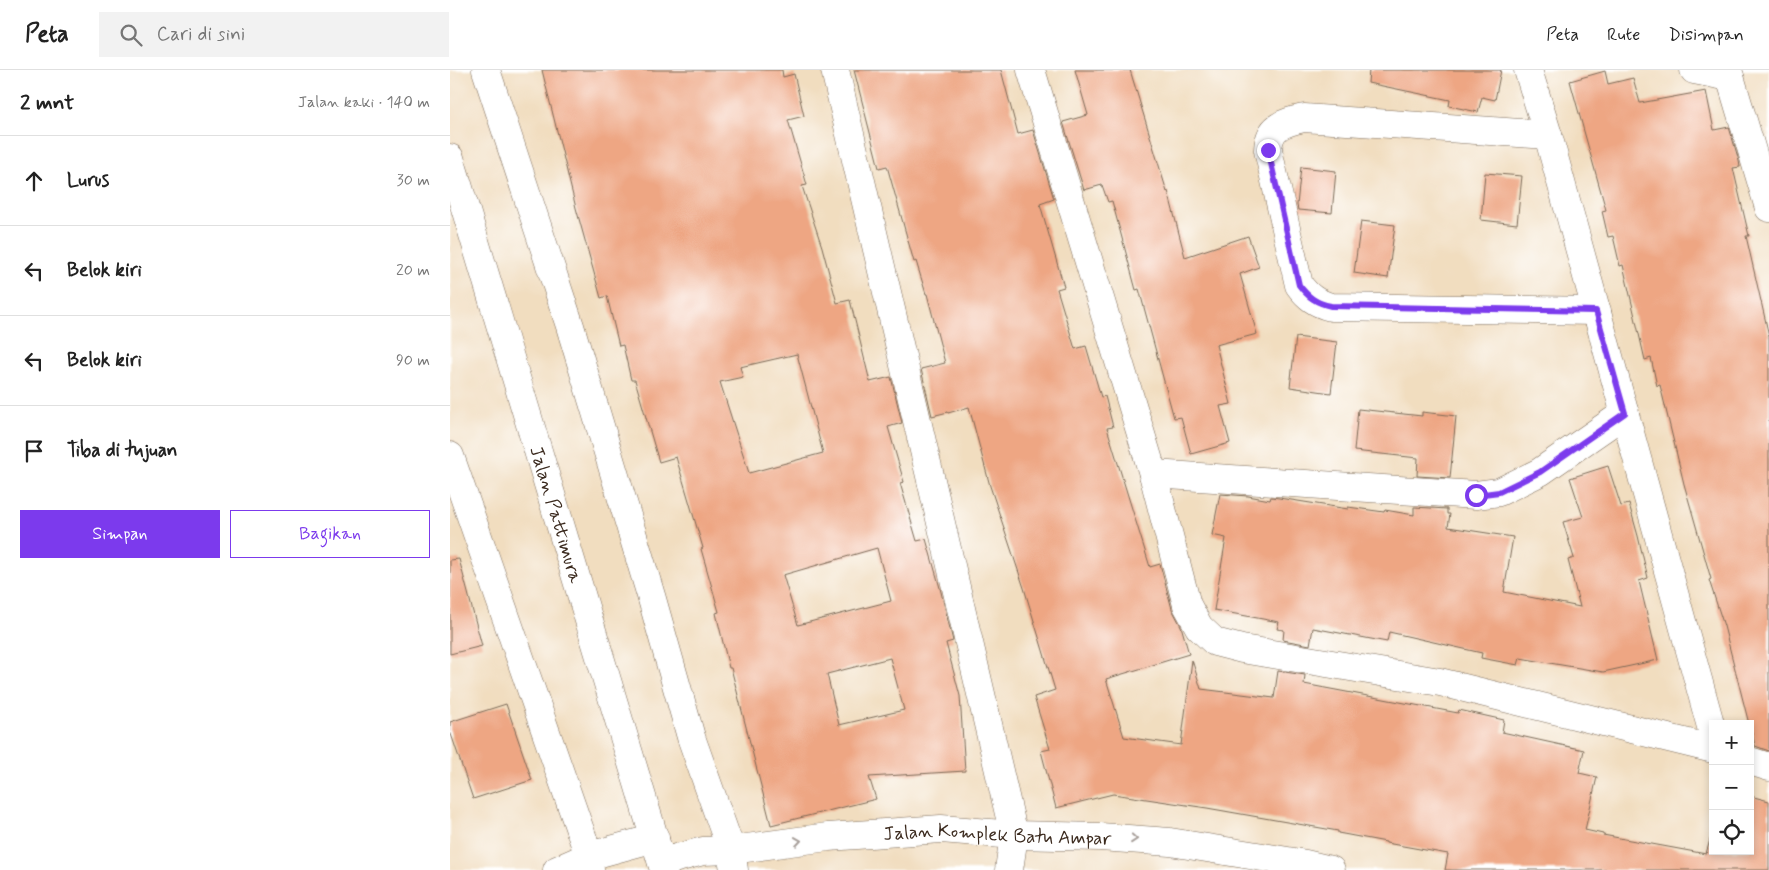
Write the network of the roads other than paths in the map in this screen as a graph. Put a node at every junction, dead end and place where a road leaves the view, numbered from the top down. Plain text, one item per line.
1 (486, 70) edge
2 (835, 70) edge
3 (1031, 70) edge
4 (1528, 70) edge
5 (1694, 70) edge
6 (1729, 74) edge
7 (1548, 135) junction
8 (450, 158) edge
9 (1769, 208) edge
10 (1596, 311) junction
11 (1625, 413) junction
12 (450, 456) edge
13 (1153, 474) junction
14 (1709, 720) edge
15 (1709, 748) edge
16 (1754, 762) edge
17 (1769, 767) edge
18 (1014, 836) junction
19 (660, 856) edge
20 (732, 860) edge
21 (589, 863) edge
22 (557, 870) edge
23 (1009, 870) edge
24 (1331, 870) edge

1 - 20 street
2 - 18 street
3 - 13 street
4 - 7 street
5 - 6 street
6 - 9 street
7 - 10 street
7 - 10 street
8 - 19 street, Jalan Pattimura
10 - 11 street
11 - 13 street
11 - 14 street
12 - 21 street
13 - 15 street
16 - 17 street
20 -> 18 street, Jalan Komplek Batu Ampar
18 - 23 street
18 -> 24 street, Jalan Komplek Batu Ampar
19 - 20 street, Jalan Komplek Batu Ampar
19 - 21 street, Jalan Komplek Batu Ampar
21 - 22 street, Jalan Komplek Batu Ampar

